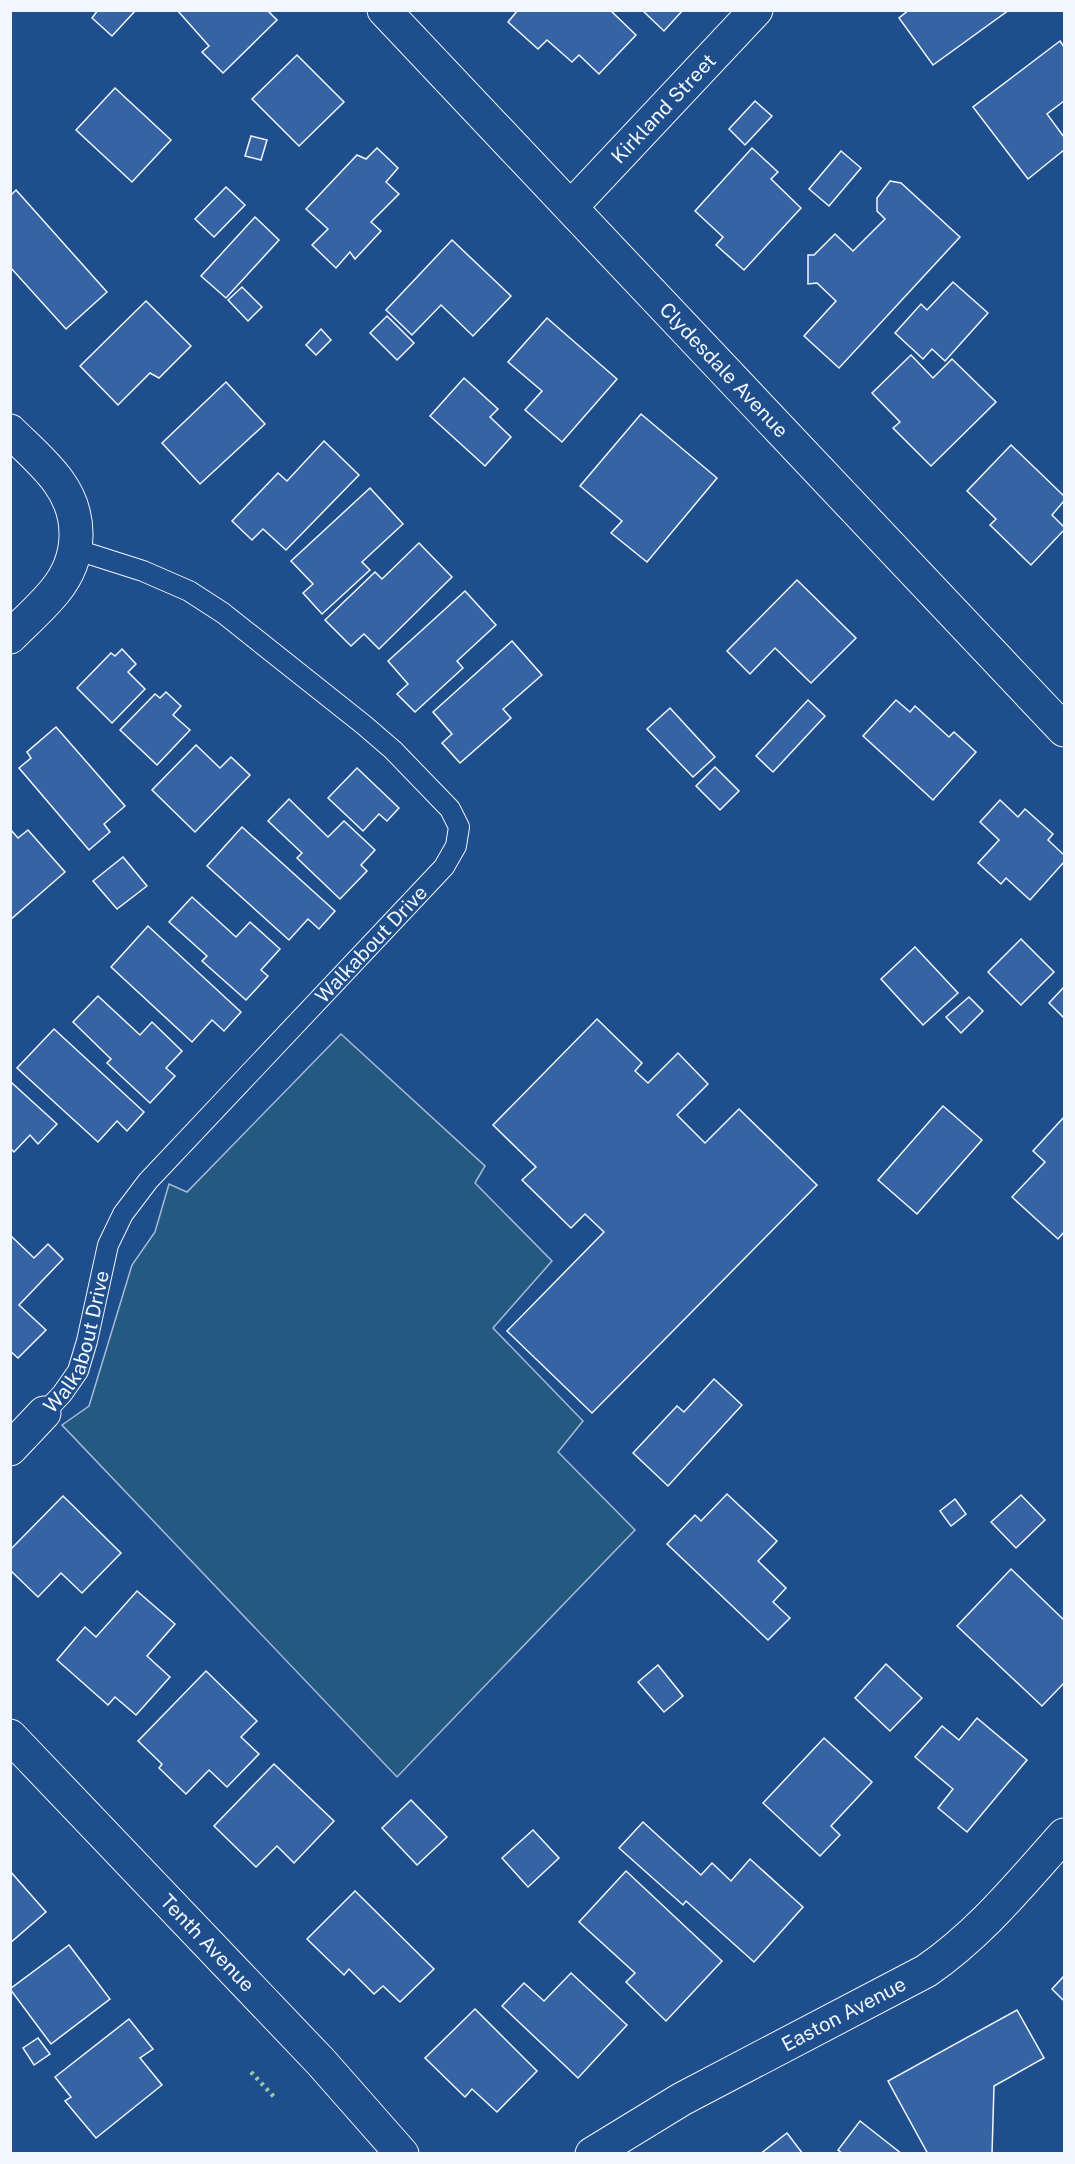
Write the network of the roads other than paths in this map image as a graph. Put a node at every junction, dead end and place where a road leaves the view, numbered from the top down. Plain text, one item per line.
1 (384, 10) edge
2 (756, 10) edge
3 (571, 207) junction
4 (10, 431) edge
5 (74, 549) junction
6 (10, 637) edge
7 (1065, 730) edge
8 (44, 1413) joint
9 (10, 1449) edge
10 (10, 1736) edge
11 (1065, 1834) edge
12 (402, 2154) edge
13 (592, 2154) edge

1 - 3 street, Clydesdale Avenue
2 - 3 street, Kirkland Street
3 - 7 street, Clydesdale Avenue
4 - 5 street
5 - 6 street
5 - 8 lane, Walkabout Drive
8 - 9 street, Walkabout Drive
10 - 12 street, Tenth Avenue
11 - 13 street, Easton Avenue

